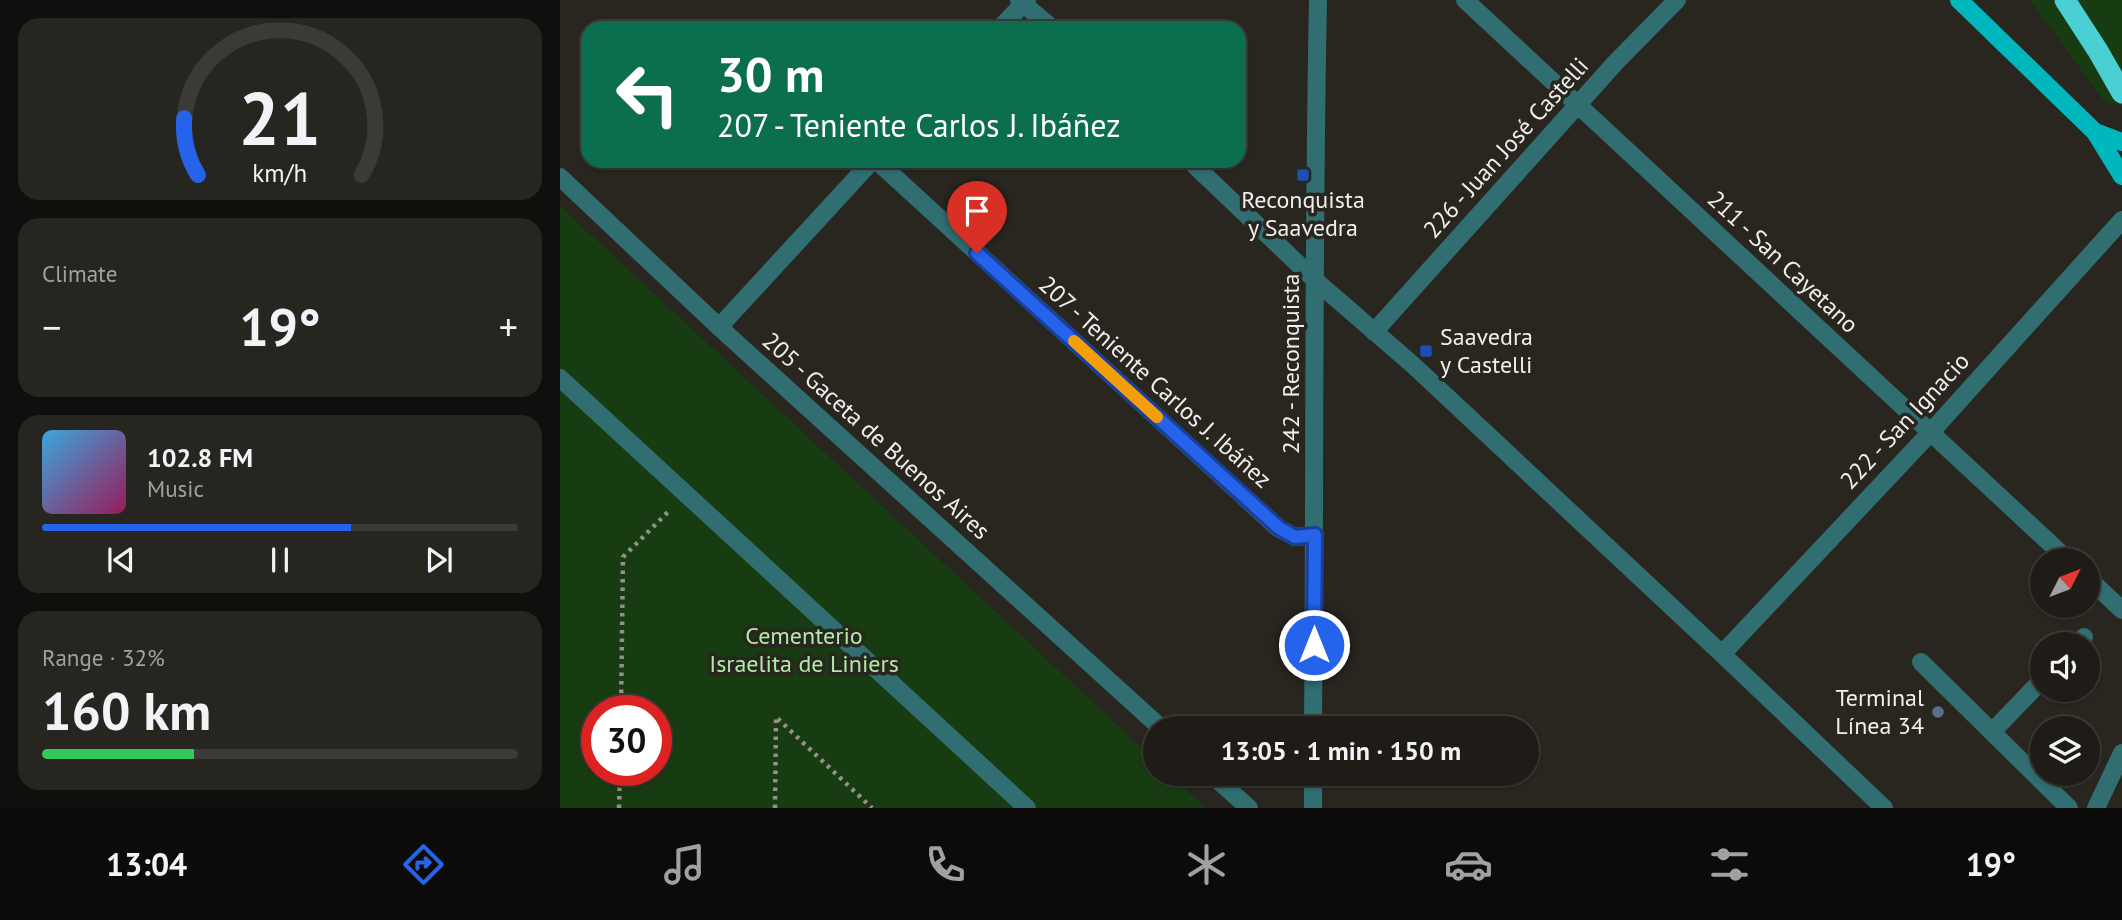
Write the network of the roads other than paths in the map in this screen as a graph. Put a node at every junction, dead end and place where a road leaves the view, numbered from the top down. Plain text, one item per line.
1 (1318, 0) edge
2 (1465, 0) edge
3 (1677, 0) edge
4 (1959, 0) edge
5 (2065, 0) edge
6 (1023, 1) edge
7 (1006, 21) edge
8 (1044, 21) edge
9 (2122, 93) edge
10 (1578, 105) junction
11 (2095, 132) junction
12 (2122, 142) edge
13 (868, 168) edge
14 (883, 168) edge
15 (1198, 168) edge
16 (2122, 176) edge
17 (560, 177) edge
18 (2122, 220) edge
19 (1316, 281) junction
20 (719, 327) junction
21 (1374, 332) junction
22 (560, 378) edge
23 (1931, 432) junction
24 (1315, 535) junction
25 (2055, 548) edge
26 (2100, 589) edge
27 (2122, 610) edge
28 (1723, 654) junction
29 (1921, 662) dead end
30 (2030, 692) edge
31 (1148, 716) edge
32 (1313, 716) edge
33 (1992, 732) junction
34 (2122, 753) edge
35 (1224, 786) edge
36 (1313, 786) edge
37 (1027, 808) edge
38 (1249, 808) edge
39 (1313, 808) edge
40 (1884, 808) edge
41 (2069, 808) edge
42 (2096, 808) edge

1 - 19 street, 242 - Reconquista
2 - 10 street, 211 - San Cayetano
3 - 10 street, 226 - Juan José Castelli
4 - 11 main road
5 - 9 highway
6 - 7 street
6 - 8 street
10 - 21 street, 226 - Juan José Castelli
10 - 23 street, 211 - San Cayetano
11 - 12 main road
11 - 16 main road
13 - 20 street
14 - 24 street, 207 - Teniente Carlos J. Ibáñez
15 - 19 street
17 - 20 street, 205 - Gaceta de Buenos Aires
18 - 23 street, 222 - San Ignacio
19 - 21 street
19 - 24 street, 242 - Reconquista
20 - 31 street, 205 - Gaceta de Buenos Aires
21 - 28 street
22 - 37 street
23 - 25 street, 211 - San Cayetano
23 - 28 street, 222 - San Ignacio
24 - 32 street, 242 - Reconquista
26 - 27 street
28 - 40 street
29 - 33 street
30 - 33 street
33 - 41 street
34 - 42 street
35 - 38 street
36 - 39 street

